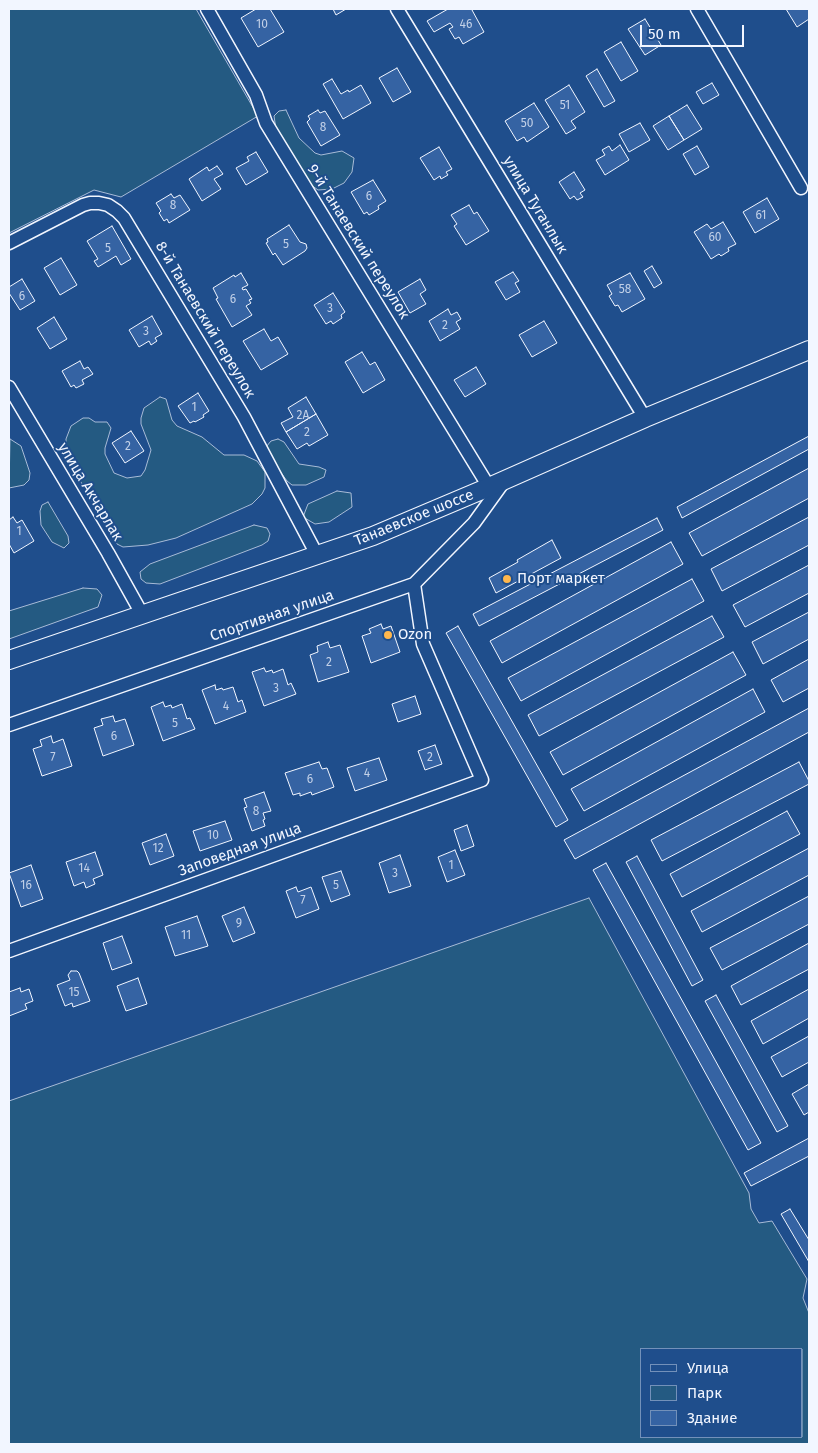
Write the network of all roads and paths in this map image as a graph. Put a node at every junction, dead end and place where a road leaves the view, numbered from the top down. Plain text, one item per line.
1 (207, 9) edge
2 (397, 9) edge
3 (697, 9) edge
4 (801, 188) dead end
5 (9, 243) edge
6 (809, 350) edge
7 (9, 387) edge
8 (645, 418) junction
9 (506, 479) junction
10 (489, 487) junction
11 (317, 555) junction
12 (414, 584) junction
13 (142, 614) junction
14 (9, 660) edge
15 (9, 725) edge
16 (9, 950) edge

1 - 10 street, 9-й Танаевский переулок
2 - 8 street, улица Туганлык
3 - 4 street
5 - 11 street, 8-й Танаевский переулок
6 - 8 street, Танаевское шоссе
7 - 13 street, улица Акчарлак
8 - 9 street, Танаевское шоссе
9 - 10 street, Танаевское шоссе
9 - 12 street, Спортивная улица
10 - 11 street, Танаевское шоссе
11 - 13 street, Танаевское шоссе
12 - 15 street, Спортивная улица
12 - 16 street, Заповедная улица
13 - 14 street, Танаевское шоссе

